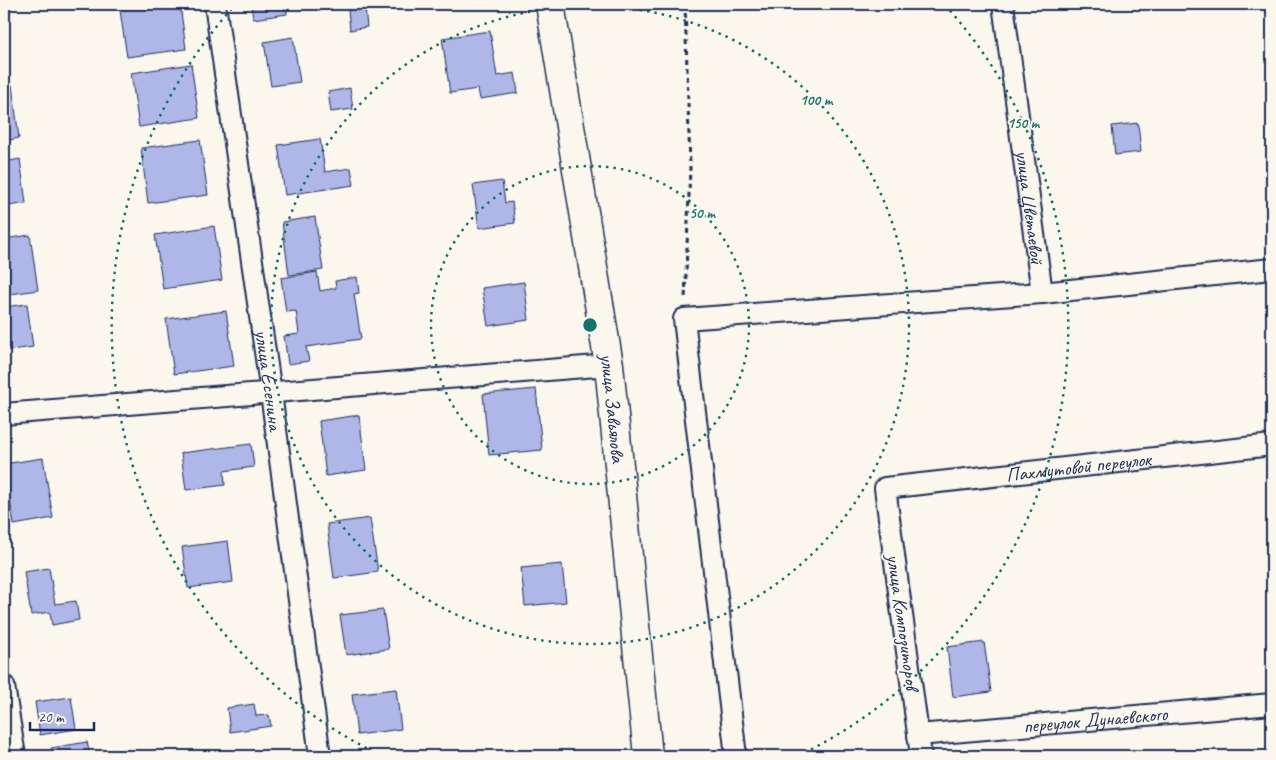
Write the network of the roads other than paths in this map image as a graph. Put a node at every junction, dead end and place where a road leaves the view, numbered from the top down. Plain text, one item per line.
1 (215, 4) edge
2 (550, 4) edge
3 (1003, 4) edge
4 (1272, 269) edge
5 (1042, 293) junction
6 (609, 365) junction
7 (271, 393) junction
8 (4, 414) edge
9 (1272, 446) edge
10 (885, 488) joint
11 (4, 686) edge
12 (1272, 704) edge
13 (918, 735) junction
14 (15, 756) edge
15 (320, 756) edge
16 (648, 756) edge
17 (736, 756) edge
18 (921, 756) edge

1 - 7 street, улица Есенина
2 - 6 street, улица Завьялова
3 - 5 street, улица Цветаевой
4 - 5 street
5 - 17 street
6 - 7 street
6 - 16 street, улица Завьялова
7 - 8 street
7 - 15 street, улица Есенина
9 - 10 street, Пахмутовой переулок
10 - 13 street, улица Композиторов
11 - 14 street
12 - 13 street, переулок Дунаевского
13 - 18 street, улица Композиторов

